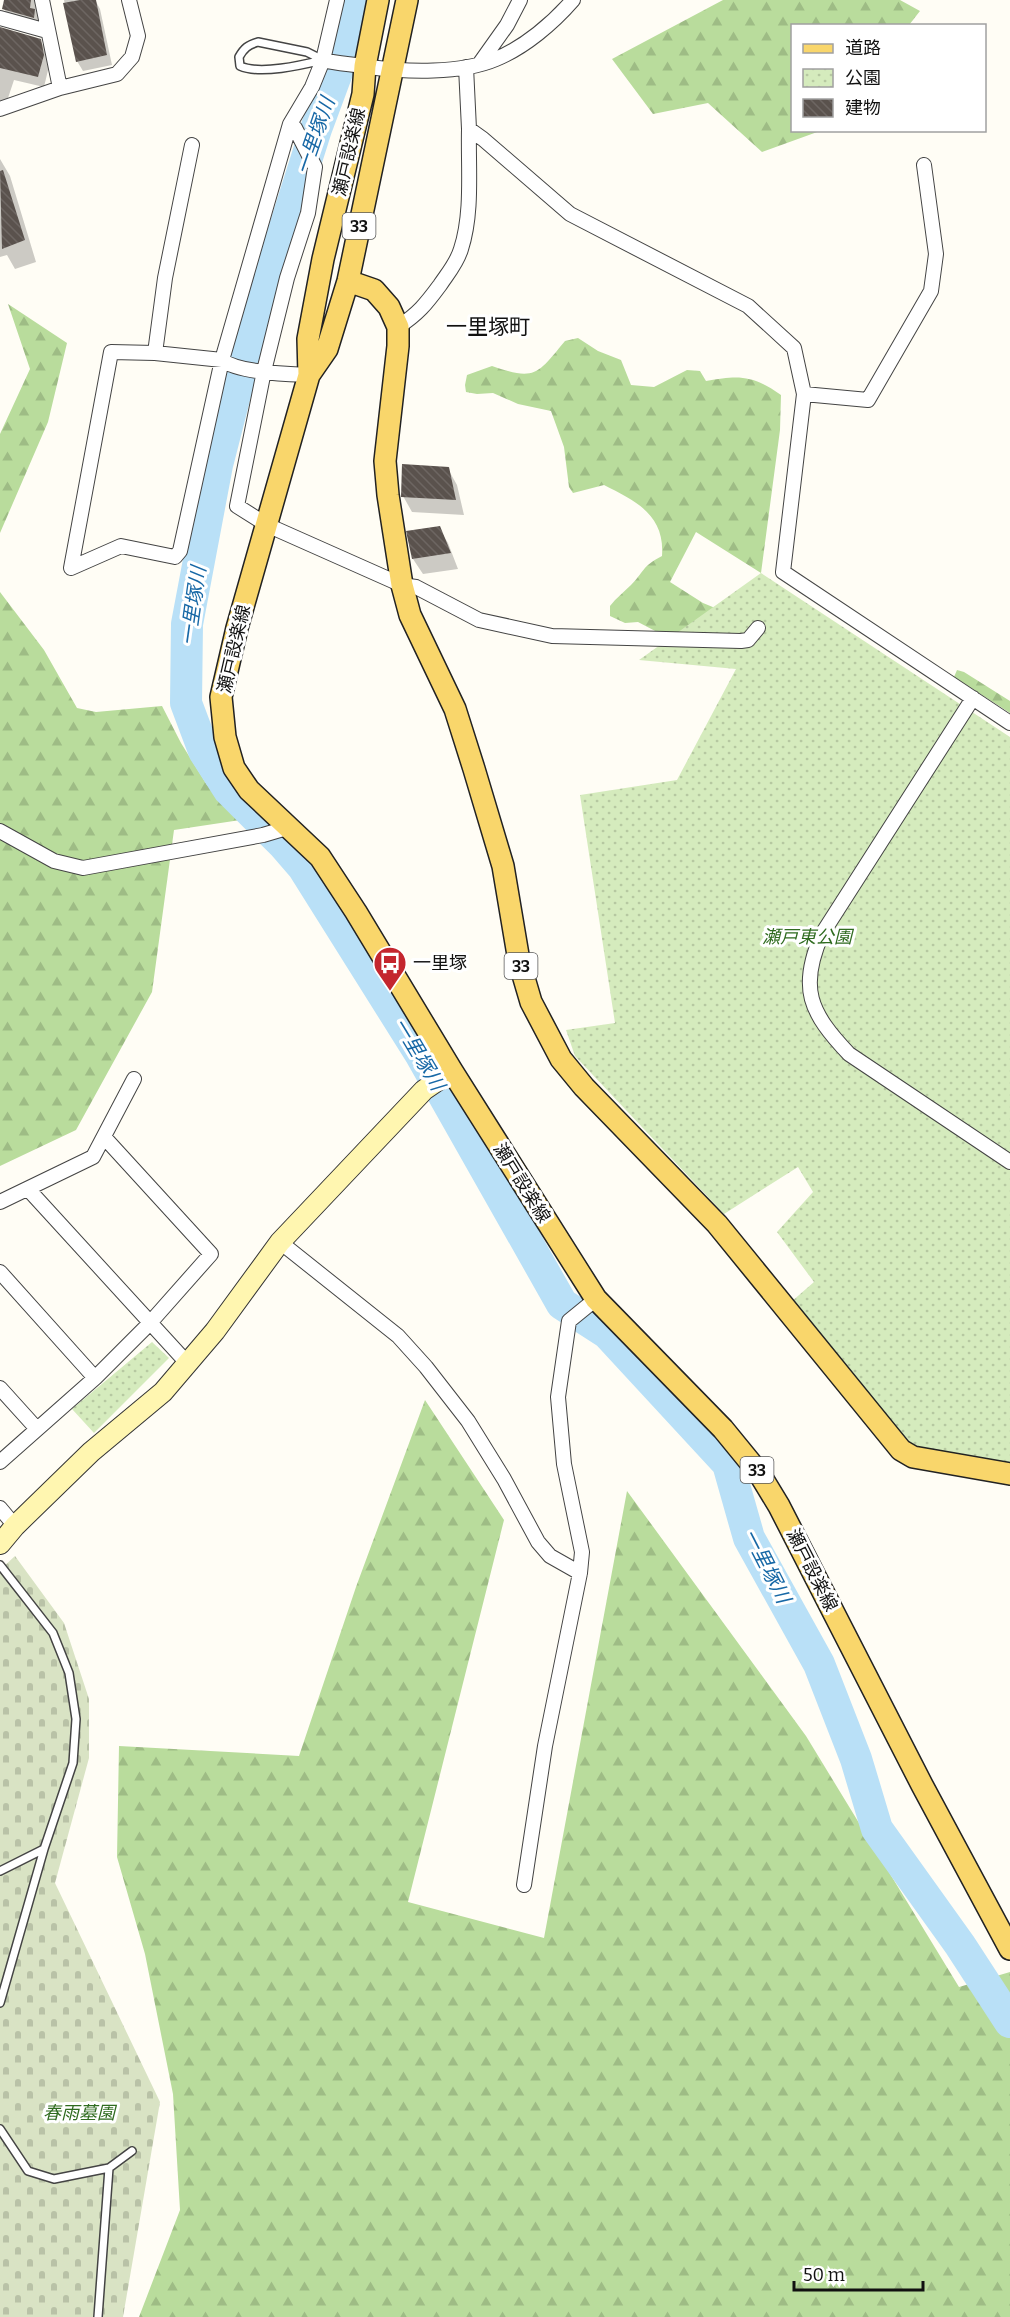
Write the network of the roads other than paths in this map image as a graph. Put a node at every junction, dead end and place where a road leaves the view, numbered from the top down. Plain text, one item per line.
1 (42, 0) edge
2 (129, 0) edge
3 (337, 0) edge
4 (378, 0) edge
5 (407, 0) edge
6 (520, 0) edge
7 (573, 0) edge
8 (0, 18) edge
9 (47, 31) junction
10 (325, 60) junction
11 (355, 64) junction
12 (473, 65) junction
13 (392, 70) junction
14 (60, 88) junction
15 (0, 109) edge
16 (293, 126) junction
17 (469, 129) junction
18 (192, 145) dead end
19 (924, 165) dead end
20 (348, 281) junction
21 (398, 327) junction
22 (155, 353) junction
23 (225, 362) junction
24 (259, 371) junction
25 (309, 375) junction
26 (804, 394) junction
27 (267, 525) junction
28 (402, 585) junction
29 (758, 628) dead end
30 (973, 698) junction
31 (1010, 723) edge
32 (288, 828) junction
33 (0, 831) edge
34 (452, 1071) junction
35 (134, 1079) dead end
36 (104, 1137) junction
37 (1010, 1162) edge
38 (28, 1189) junction
39 (0, 1202) edge
40 (280, 1242) junction
41 (0, 1272) edge
42 (592, 1301) junction
43 (149, 1324) junction
44 (188, 1364) junction
45 (95, 1378) junction
46 (0, 1389) edge
47 (37, 1430) junction
48 (0, 1462) edge
49 (1010, 1474) edge
50 (0, 1508) edge
51 (15, 1526) junction
52 (0, 1544) edge
53 (0, 1565) edge
54 (580, 1573) junction
55 (44, 1848) junction
56 (0, 1871) edge
57 (524, 1885) dead end
58 (1010, 1949) edge
59 (0, 2003) edge
60 (0, 2129) edge
61 (132, 2151) dead end
62 (109, 2169) junction
63 (98, 2317) edge

1 - 9 street
2 - 14 street
3 - 10 street
4 - 11 main road, 瀬戸設楽線 / 33
5 - 13 main road, 瀬戸設楽線 / 33
6 - 12 street
7 - 12 street
8 - 9 street
9 - 14 street
10 - 10 lane
10 - 11 street
10 - 16 street
11 - 13 street
11 - 25 main road, 瀬戸設楽線 / 33
12 - 13 street
12 - 17 street
13 - 20 main road, 瀬戸設楽線 / 33
14 - 15 street
16 - 23 street
16 - 24 street
17 - 21 street
17 - 26 street
18 - 22 street
19 - 26 street
20 - 21 main road
20 - 25 main road, 瀬戸設楽線 / 33
21 - 28 main road, 33
22 - 23 street
22 - 23 street
23 - 24 street
24 - 25 street
24 - 27 street
25 - 27 main road, 瀬戸設楽線 / 33
26 - 30 street
27 - 28 street
27 - 32 main road, 瀬戸設楽線 / 33
28 - 29 street
28 - 49 main road, 33
30 - 31 street
30 - 37 street
32 - 33 street
32 - 34 main road, 瀬戸設楽線 / 33
34 - 40 street
34 - 42 main road, 瀬戸設楽線 / 33
35 - 36 street
36 - 38 street
36 - 43 street
38 - 39 street
38 - 43 street
40 - 44 street
40 - 54 street
41 - 45 street
42 - 54 street
42 - 58 main road, 瀬戸設楽線 / 33
43 - 44 street
43 - 45 street
44 - 51 street
45 - 47 street
46 - 47 street
47 - 48 street
50 - 51 street
51 - 52 street
53 - 55 lane
54 - 57 street
55 - 56 lane
55 - 59 lane
60 - 62 lane
61 - 62 lane
62 - 63 lane

